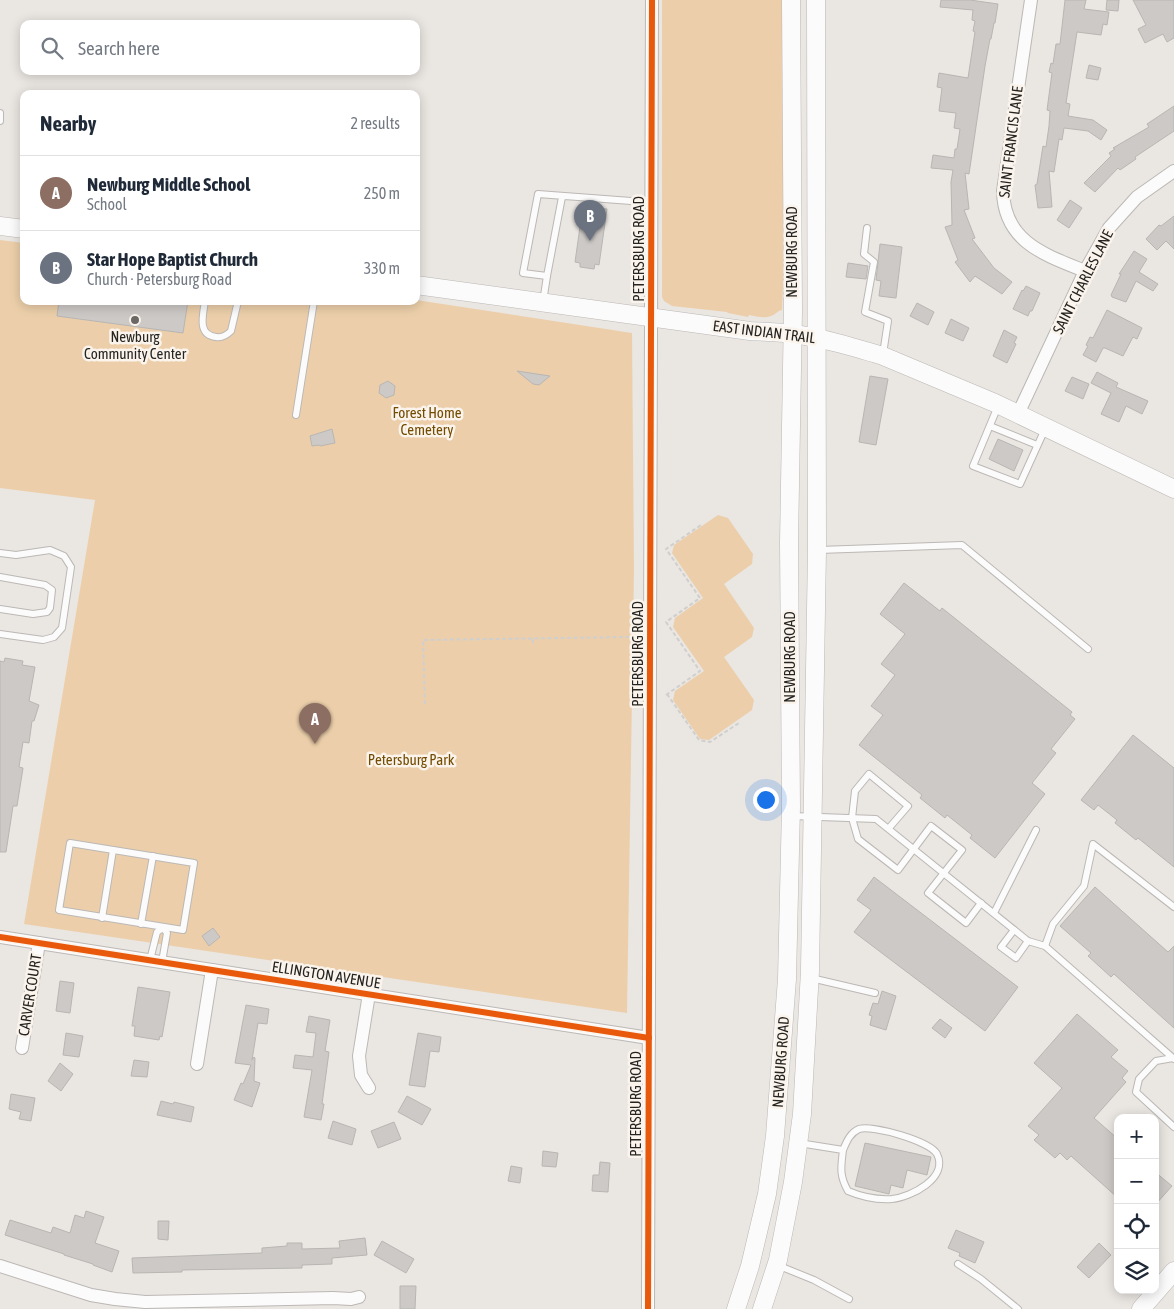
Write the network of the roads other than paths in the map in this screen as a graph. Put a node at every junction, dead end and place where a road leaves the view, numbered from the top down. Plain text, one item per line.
1 (652, 0) edge
2 (791, 0) edge
3 (816, 0) edge
4 (1031, 0) edge
5 (0, 113) edge
6 (0, 121) edge
7 (1174, 171) edge
8 (562, 197) junction
9 (651, 200) junction
10 (0, 226) edge
11 (867, 228) dead end
12 (20, 229) edge
13 (1085, 271) junction
14 (547, 276) junction
15 (420, 286) edge
16 (543, 302) junction
17 (204, 305) edge
18 (237, 305) edge
19 (313, 305) edge
20 (651, 317) junction
21 (791, 333) junction
22 (818, 338) junction
23 (883, 356) junction
24 (998, 405) junction
25 (1018, 414) junction
26 (296, 415) dead end
27 (990, 426) junction
28 (1045, 427) junction
29 (1037, 445) junction
30 (1174, 489) edge
31 (817, 550) junction
32 (0, 553) edge
33 (0, 577) edge
34 (0, 609) edge
35 (0, 634) edge
36 (1088, 649) dead end
37 (790, 816) junction
38 (812, 817) junction
39 (852, 818) junction
40 (889, 828) junction
41 (1036, 830) dead end
42 (914, 849) junction
43 (113, 850) junction
44 (153, 856) junction
45 (944, 873) junction
46 (981, 903) junction
47 (1174, 906) edge
48 (994, 913) junction
49 (102, 918) junction
50 (141, 924) junction
51 (163, 928) junction
52 (1014, 930) junction
53 (0, 937) edge
54 (1028, 940) junction
55 (39, 943) junction
56 (1045, 946) junction
57 (156, 961) junction
58 (212, 970) junction
59 (810, 978) junction
60 (875, 993) dead end
61 (369, 994) junction
62 (649, 1038) junction
63 (22, 1048) dead end
64 (1173, 1059) edge
65 (198, 1064) dead end
66 (369, 1088) dead end
67 (1174, 1126) edge
68 (798, 1143) junction
69 (843, 1150) junction
70 (958, 1264) dead end
71 (776, 1265) junction
72 (0, 1266) edge
73 (1174, 1271) edge
74 (359, 1297) dead end
75 (849, 1298) dead end
76 (114, 1304) edge
77 (648, 1309) edge
78 (736, 1309) edge
79 (762, 1309) edge
80 (1018, 1309) edge
81 (1141, 1309) edge

1 - 9 street, PETERSBURG ROAD
2 - 21 main road, NEWBURG ROAD
3 - 22 main road, NEWBURG ROAD
4 - 13 street, SAINT FRANCIS LANE
5 - 6 lane
7 - 13 street, SAINT CHARLES LANE
8 - 9 lane
8 - 14 lane
8 - 14 lane
9 - 20 street, PETERSBURG ROAD
10 - 12 main road
11 - 23 lane
13 - 25 street, SAINT CHARLES LANE
14 - 16 lane
15 - 16 main road, EAST INDIAN TRAIL
16 - 20 main road, EAST INDIAN TRAIL
17 - 18 lane
19 - 26 lane
20 - 21 main road, EAST INDIAN TRAIL
20 - 62 street, PETERSBURG ROAD
21 - 22 main road, EAST INDIAN TRAIL
21 - 37 main road, NEWBURG ROAD
22 - 23 main road, EAST INDIAN TRAIL
22 - 31 main road, NEWBURG ROAD
23 - 24 main road, EAST INDIAN TRAIL
24 - 25 main road, EAST INDIAN TRAIL
24 - 27 lane
25 - 28 main road, EAST INDIAN TRAIL
27 - 29 lane
27 - 29 lane
28 - 29 lane
28 - 30 main road, EAST INDIAN TRAIL
31 - 36 lane
31 - 38 main road, NEWBURG ROAD
32 - 35 lane
33 - 34 lane
37 - 38 lane
37 - 78 main road, NEWBURG ROAD
38 - 39 lane
38 - 59 main road, NEWBURG ROAD
39 - 40 lane
39 - 40 lane
39 - 42 lane
40 - 42 lane
41 - 48 lane
42 - 45 lane
42 - 45 lane
43 - 44 lane
43 - 49 lane
43 - 49 lane
44 - 50 lane
44 - 51 lane
45 - 46 lane
45 - 46 lane
46 - 48 lane
47 - 56 lane
48 - 52 lane
49 - 50 lane
50 - 51 lane
51 - 57 lane
51 - 57 lane
52 - 54 lane
52 - 54 lane
53 - 55 street, ELLINGTON AVENUE
54 - 56 lane
55 - 57 street, ELLINGTON AVENUE
55 - 63 street, CARVER COURT
56 - 64 lane
57 - 58 street, ELLINGTON AVENUE
58 - 61 street, ELLINGTON AVENUE
58 - 65 street
59 - 60 lane
59 - 68 main road, NEWBURG ROAD
61 - 62 street, ELLINGTON AVENUE
61 - 66 street
62 - 77 street, PETERSBURG ROAD
64 - 67 lane
68 - 69 lane
68 - 71 main road, NEWBURG ROAD
69 - 69 lane
70 - 80 lane
71 - 75 lane
71 - 79 main road, NEWBURG ROAD
72 - 76 street
73 - 81 main road
74 - 76 street

